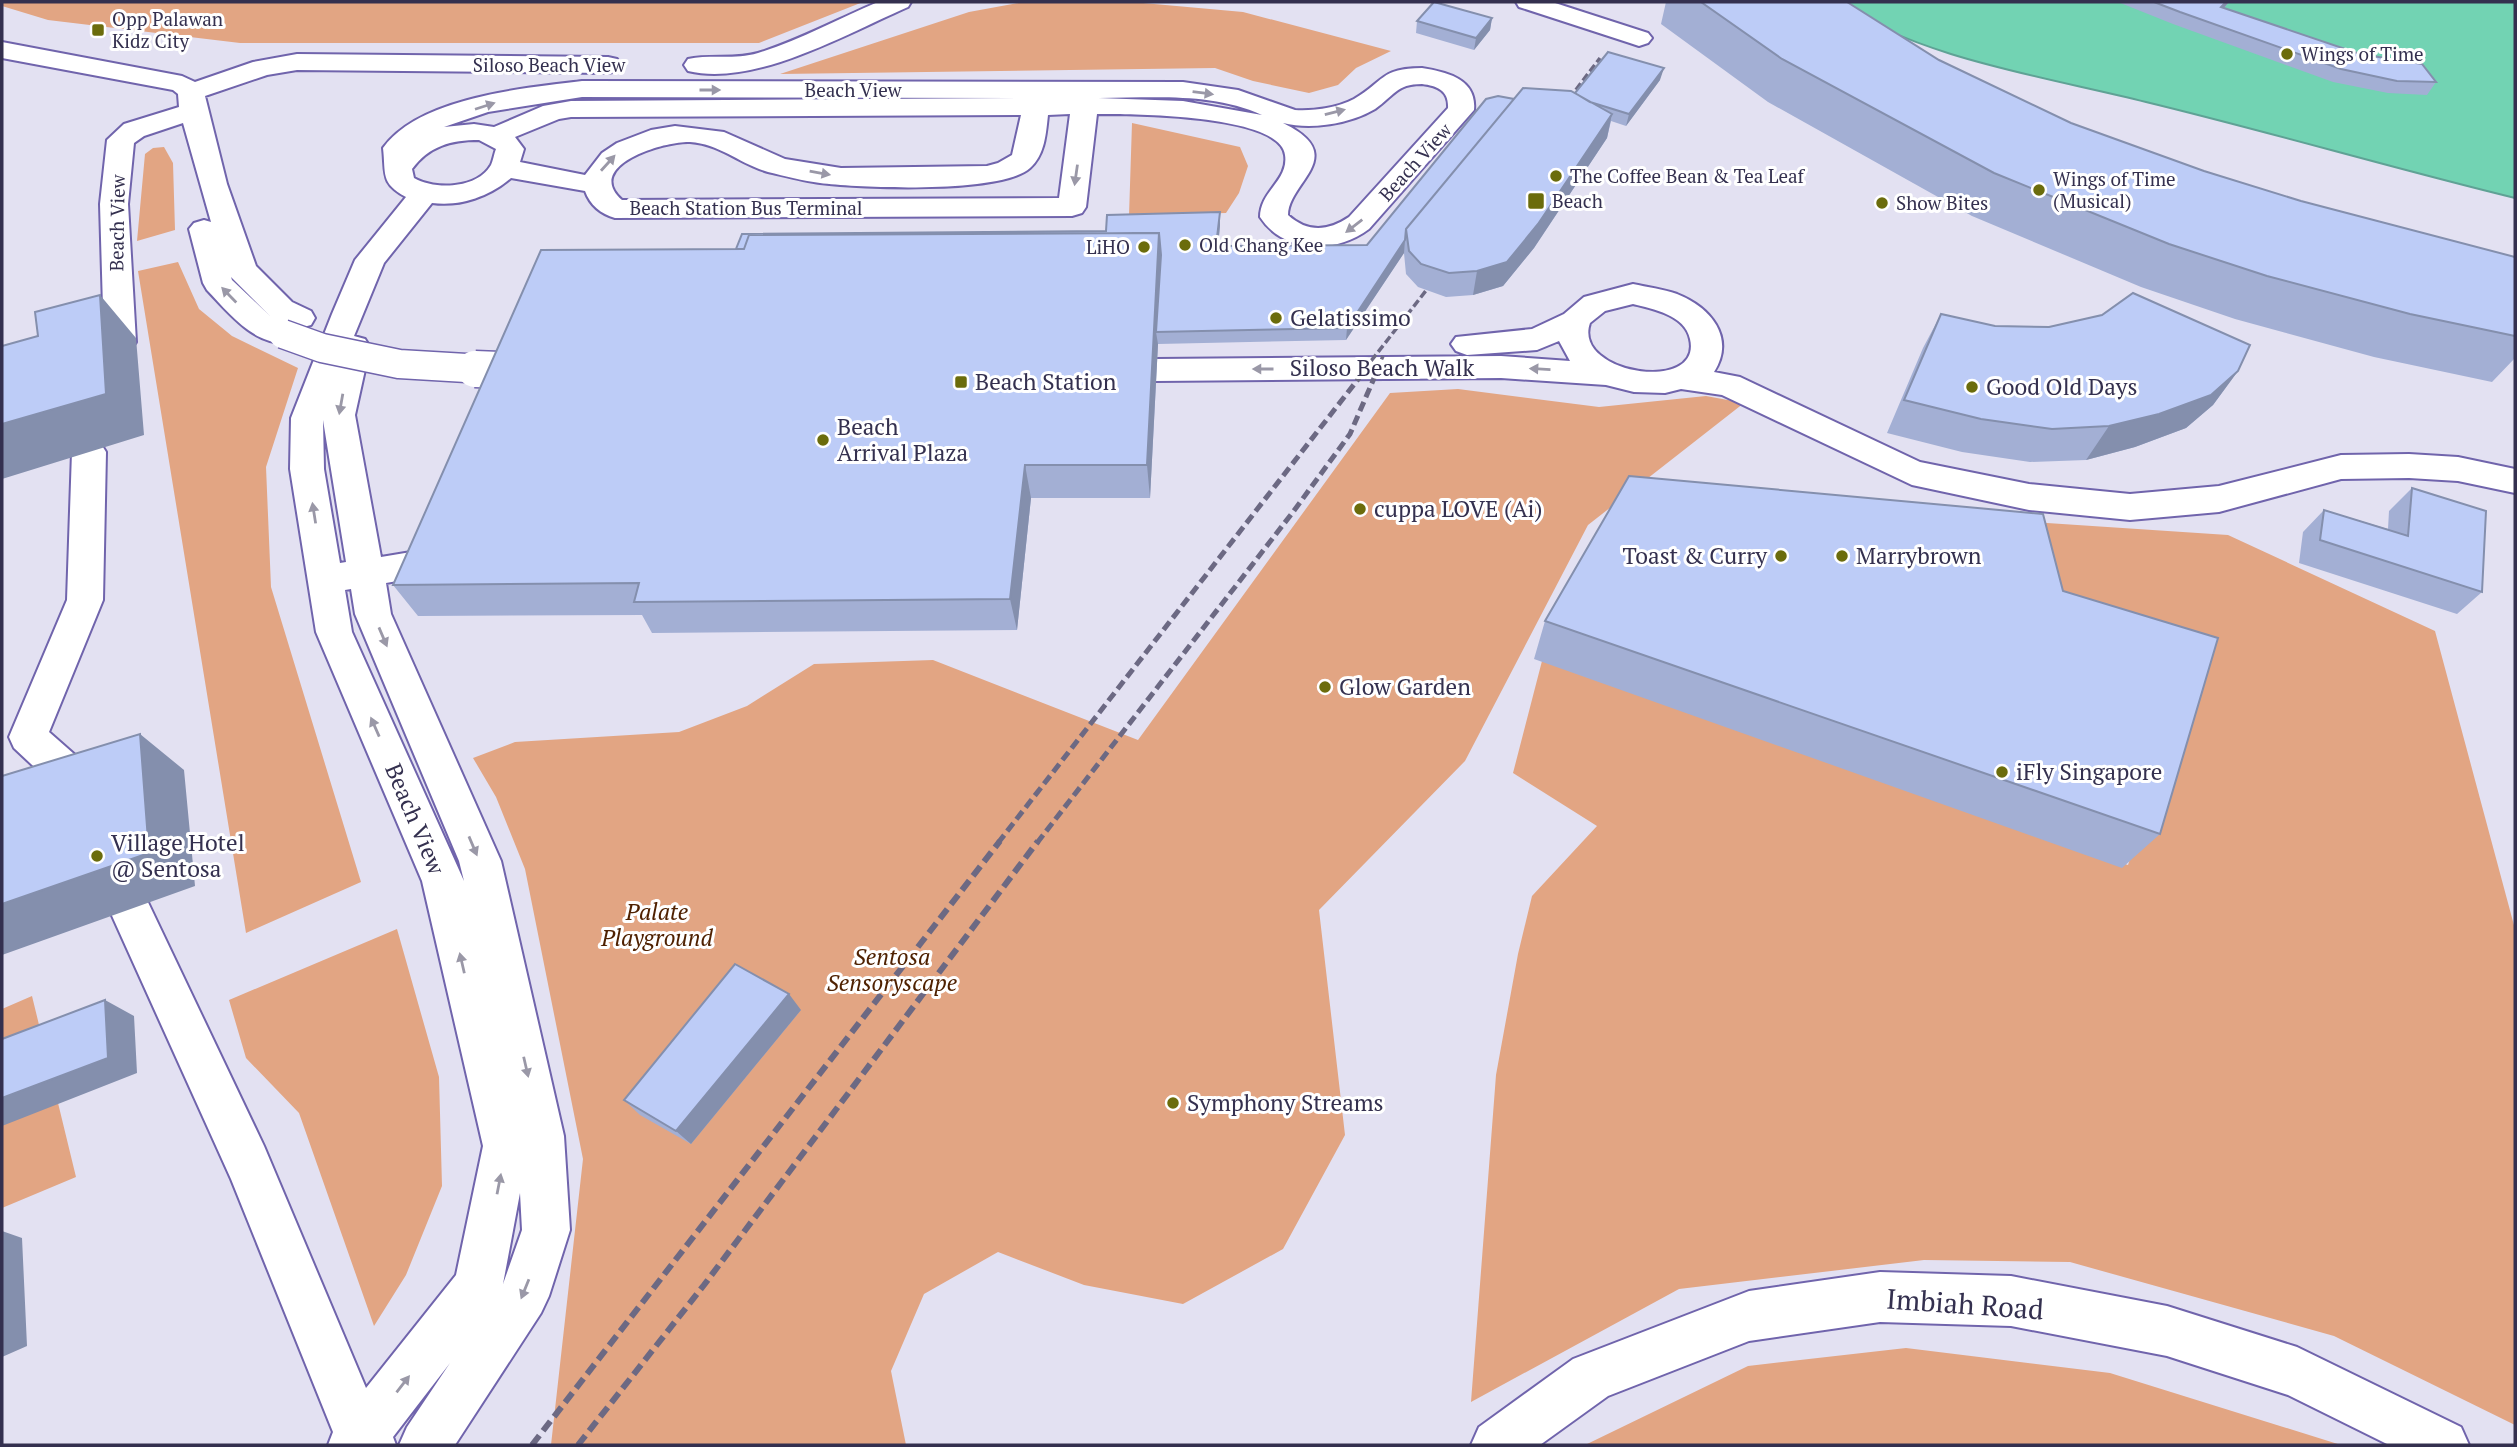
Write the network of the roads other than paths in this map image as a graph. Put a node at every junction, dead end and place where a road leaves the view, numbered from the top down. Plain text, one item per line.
1 (900, 2) edge
2 (1528, 2) edge
3 (1639, 38) dead end
4 (2, 50) edge
5 (189, 96) junction
6 (1036, 99) junction
7 (1086, 99) junction
8 (495, 136) junction
9 (399, 165) junction
10 (505, 168) junction
11 (584, 183) dead end
12 (437, 195) junction
13 (1575, 321) junction
14 (1700, 322) junction
15 (120, 342) dead end
16 (512, 360) edge
17 (1608, 374) junction
18 (1682, 378) junction
19 (1789, 413) junction
20 (89, 452) dead end
21 (2515, 481) edge
22 (441, 561) edge
23 (345, 576) junction
24 (78, 803) edge
25 (130, 909) edge
26 (361, 1443) edge
27 (425, 1445) edge
28 (1497, 1445) edge
29 (2442, 1445) edge

1 - 5 street, Siloso Beach View
2 - 3 street
4 - 5 street
5 - 15 street, Beach View
5 - 16 street, bridge
6 - 7 street, Beach View
7 -> 6 street, Beach Station Bus Terminal
6 - 8 street, Beach View
9 -> 6 street, Beach View
7 -> 7 street, Beach View
8 - 9 street, Beach View
8 - 10 street
9 - 12 street
10 - 11 street
10 - 12 street
12 - 23 street, Beach View
13 - 14 street, Siloso Beach Walk
13 - 17 street, Siloso Beach Walk
17 -> 13 street, Siloso Beach Walk
14 - 18 street
14 - 19 street, Siloso Beach Walk
17 - 18 street, Siloso Beach Walk
18 - 19 street, Siloso Beach Walk
19 - 21 street, Siloso Beach Walk
20 - 24 street
22 - 23 street
26 -> 23 street, Beach View
23 -> 27 street, Beach View
25 - 26 street, Beach View
28 - 29 street, Imbiah Road

